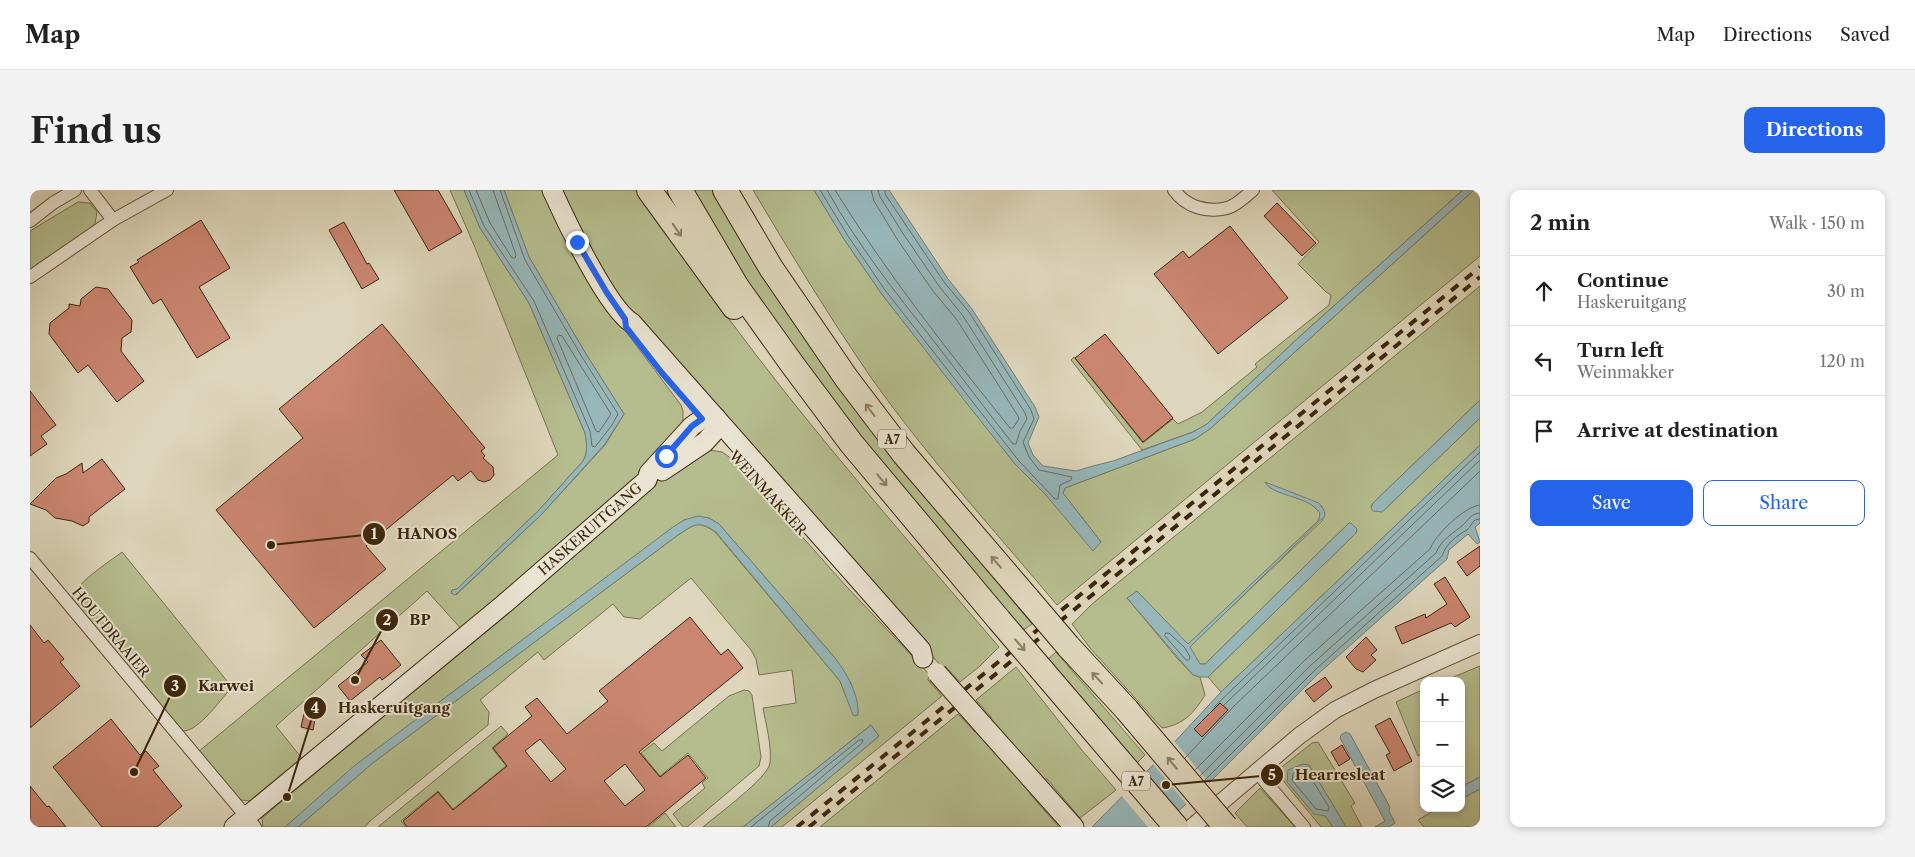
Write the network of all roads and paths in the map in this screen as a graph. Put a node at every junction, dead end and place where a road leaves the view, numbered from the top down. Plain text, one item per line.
1 (75, 190) edge
2 (90, 190) edge
3 (167, 190) edge
4 (552, 190) edge
5 (649, 190) edge
6 (680, 190) edge
7 (725, 190) edge
8 (736, 190) edge
9 (1174, 190) edge
10 (1253, 190) edge
11 (113, 220) junction
12 (30, 221) edge
13 (771, 268) junction
14 (30, 277) edge
15 (711, 423) junction
16 (851, 443) junction
17 (30, 558) edge
18 (1480, 643) edge
19 (1256, 771) junction
20 (245, 824) edge
21 (1074, 827) edge
22 (1176, 827) edge
23 (1192, 827) edge
24 (1226, 827) edge
25 (1304, 827) edge

1 - 12 street
2 - 11 street
3 - 11 street
4 - 15 main road, WEINMAKKER
5 -> 16 highway, A7
6 - 16 highway, A7
7 - 13 highway, A7
8 - 13 highway, A7
9 - 10 street
11 - 14 street
24 -> 13 highway, A7, bridge
15 - 20 main road, HASKERUITGANG
15 - 21 main road, WEINMAKKER, bridge
16 -> 22 highway, A7, bridge
17 - 20 street, HOUTDRAAIER
18 - 19 street
19 - 23 street
19 - 25 street

